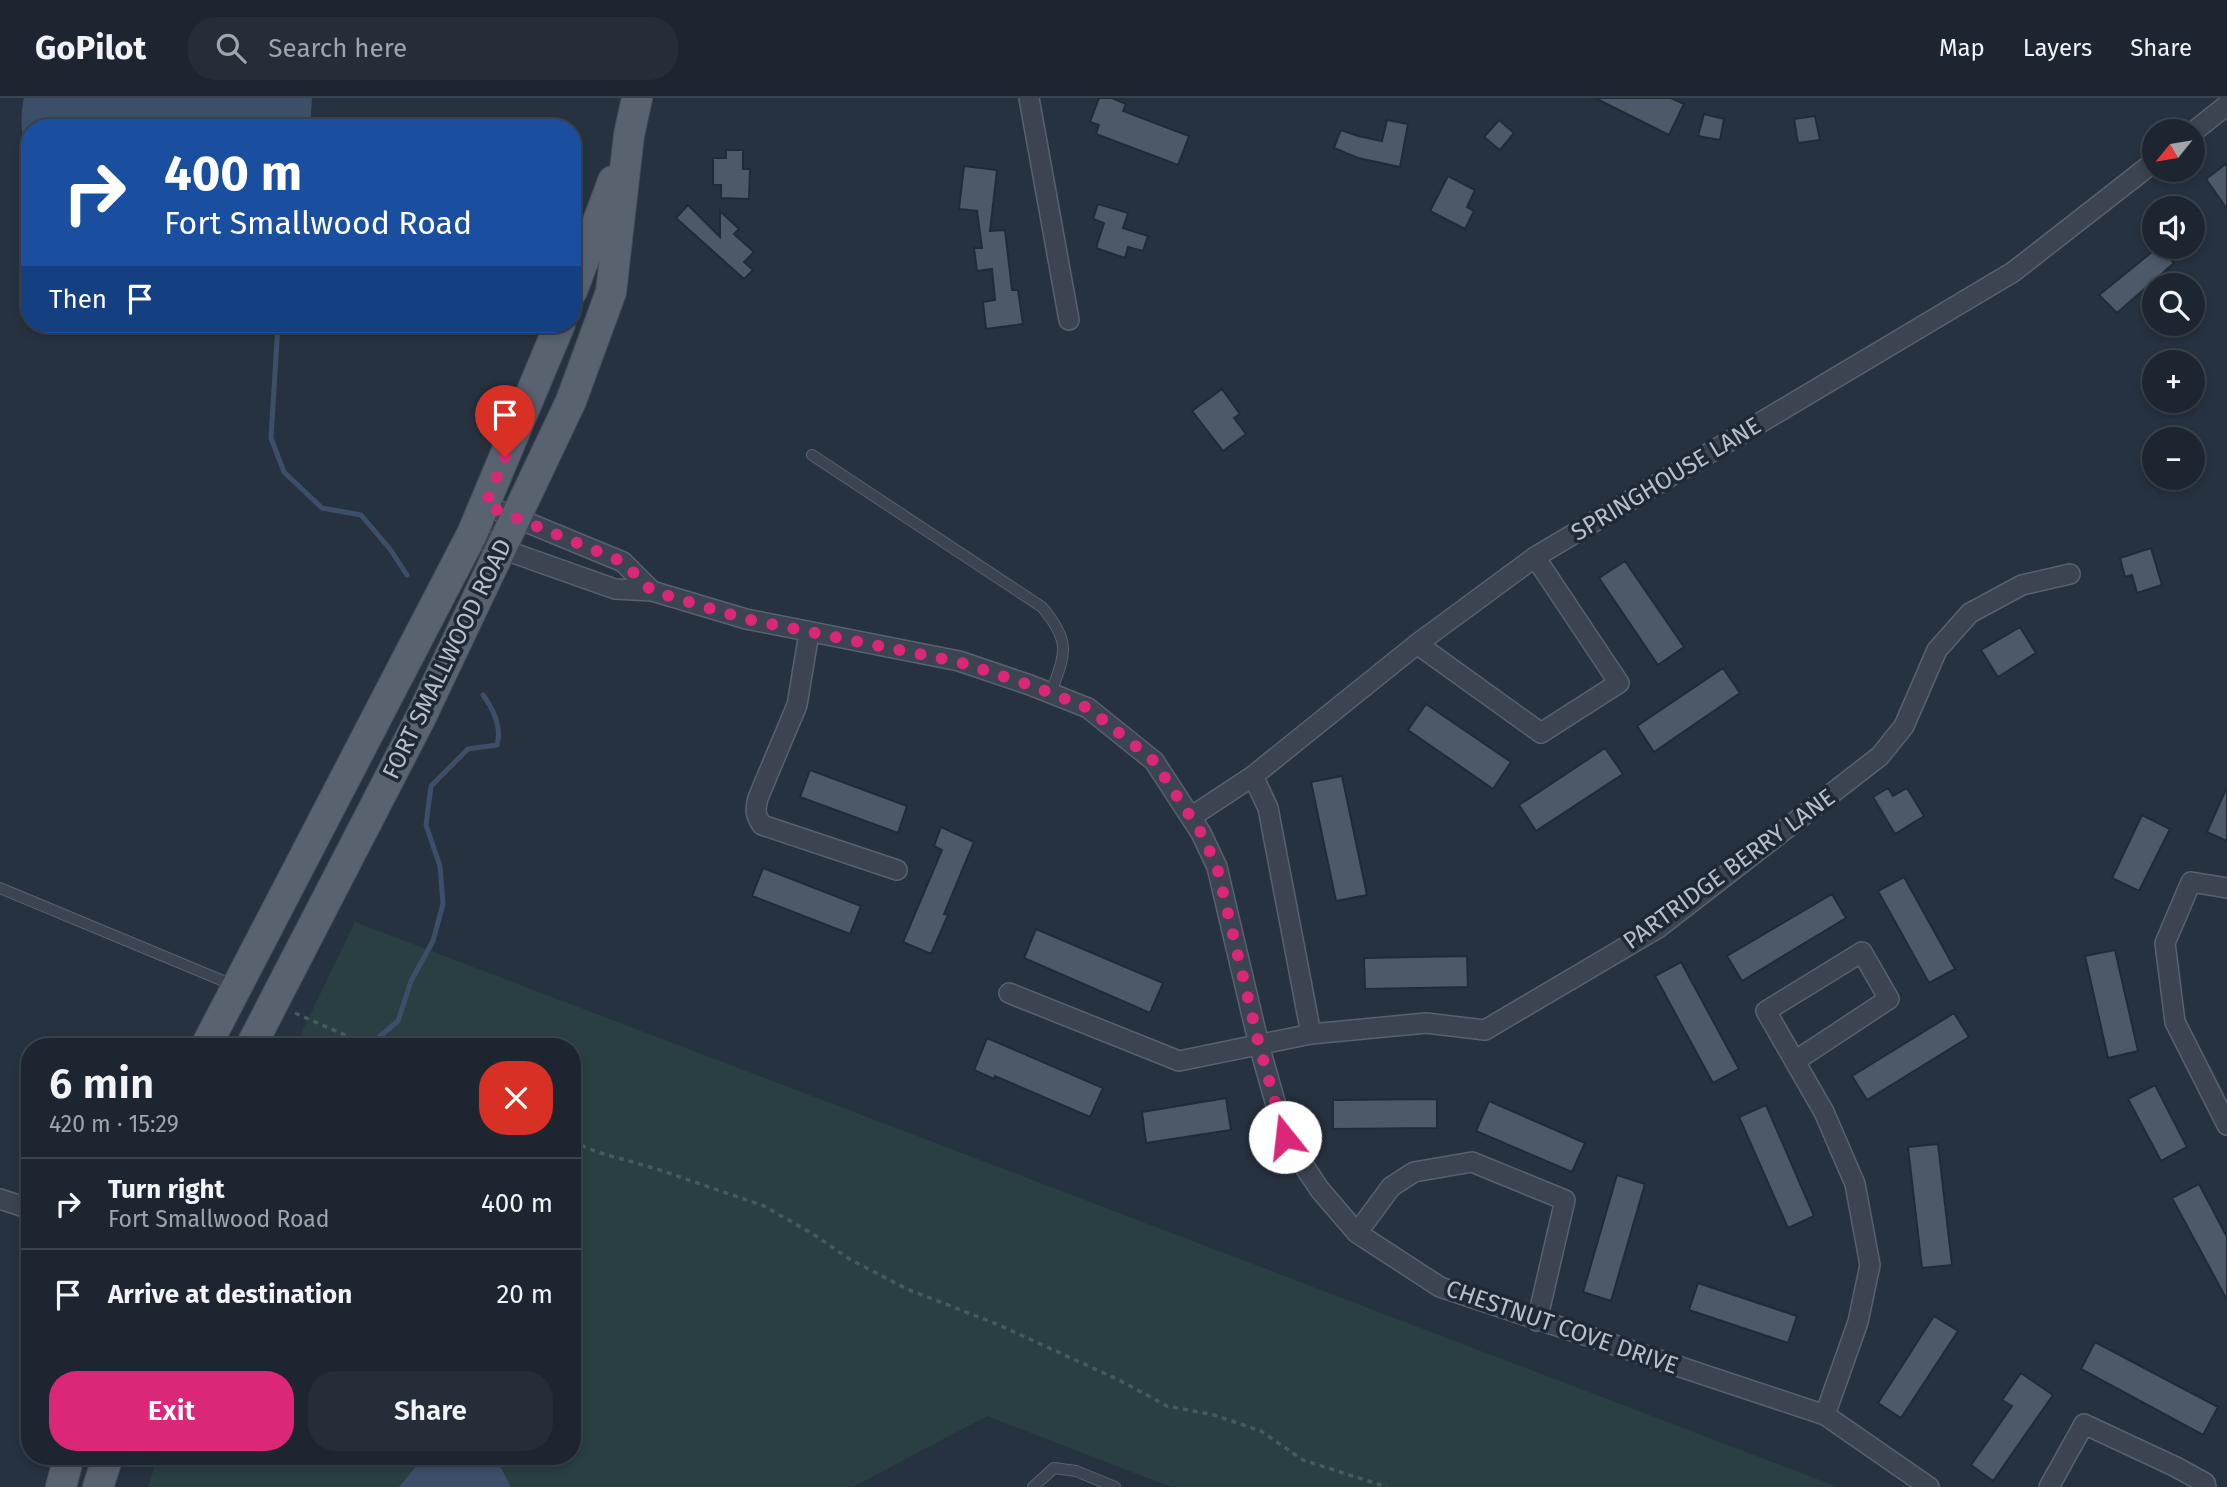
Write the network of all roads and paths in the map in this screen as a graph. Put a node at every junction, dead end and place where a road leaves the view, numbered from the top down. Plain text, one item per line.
1 (1029, 98) edge
2 (633, 100) edge
3 (2227, 105) edge
4 (2205, 122) edge
5 (629, 135) junction
6 (2142, 171) edge
7 (581, 266) edge
8 (1069, 320) dead end
9 (556, 333) edge
10 (812, 454) dead end
11 (485, 505) junction
12 (515, 517) junction
13 (472, 534) junction
14 (502, 549) junction
15 (1535, 556) junction
16 (2070, 574) dead end
17 (652, 591) junction
18 (809, 633) junction
19 (1417, 644) junction
20 (1051, 693) junction
21 (1253, 776) junction
22 (1191, 817) junction
23 (897, 870) dead end
24 (0, 888) edge
25 (2227, 888) edge
26 (237, 986) junction
27 (1009, 993) dead end
28 (273, 1002) junction
29 (1311, 1034) junction
30 (210, 1038) edge
31 (255, 1038) edge
32 (352, 1038) edge
33 (1259, 1045) junction
34 (1795, 1061) junction
35 (2221, 1094) edge
36 (2227, 1125) edge
37 (581, 1145) edge
38 (0, 1199) edge
39 (21, 1206) edge
40 (1357, 1233) junction
41 (1537, 1321) junction
42 (1825, 1415) junction
43 (67, 1465) edge
44 (105, 1465) edge
45 (61, 1487) edge
46 (98, 1487) edge
47 (1033, 1487) edge
48 (1115, 1487) edge
49 (1387, 1487) edge
50 (1929, 1487) edge
51 (2049, 1487) edge
52 (2206, 1487) edge

1 - 8 street
2 - 5 main road, FORT SMALLWOOD ROAD
3 - 4 street
5 - 7 main road, FORT SMALLWOOD ROAD
5 - 12 main road, FORT SMALLWOOD ROAD
6 - 15 street, SPRINGHOUSE LANE
9 - 11 main road, FORT SMALLWOOD ROAD
10 - 20 lane
11 - 12 street, CHESTNUT COVE DRIVE
11 - 13 main road, FORT SMALLWOOD ROAD
12 - 14 main road, FORT SMALLWOOD ROAD
12 - 17 street, CHESTNUT COVE DRIVE
13 - 14 street, CHESTNUT COVE DRIVE
13 - 26 main road, FORT SMALLWOOD ROAD
14 - 17 street, CHESTNUT COVE DRIVE
14 - 28 main road, FORT SMALLWOOD ROAD
15 - 19 street, SPRINGHOUSE LANE
15 - 19 street
16 - 29 street, PARTRIDGE BERRY LANE
17 - 18 street, CHESTNUT COVE DRIVE
18 - 20 street, CHESTNUT COVE DRIVE
18 - 23 street
19 - 21 street, SPRINGHOUSE LANE
20 - 22 street, CHESTNUT COVE DRIVE
21 - 22 street, SPRINGHOUSE LANE
21 - 29 street
22 - 33 street, CHESTNUT COVE DRIVE
24 - 26 lane
25 - 35 street
26 - 30 main road, FORT SMALLWOOD ROAD
27 - 33 street, PARTRIDGE BERRY LANE
28 - 31 main road, FORT SMALLWOOD ROAD
28 - 32 path
29 - 33 street, PARTRIDGE BERRY LANE
33 - 40 street, CHESTNUT COVE DRIVE
34 - 34 street
34 - 42 street
35 - 36 street
37 - 49 path
38 - 39 street
40 - 41 street, CHESTNUT COVE DRIVE
40 - 41 street
41 - 42 street, CHESTNUT COVE DRIVE
42 - 50 street, CHESTNUT COVE DRIVE
43 - 45 main road
44 - 46 main road
47 - 48 lane
51 - 52 street

